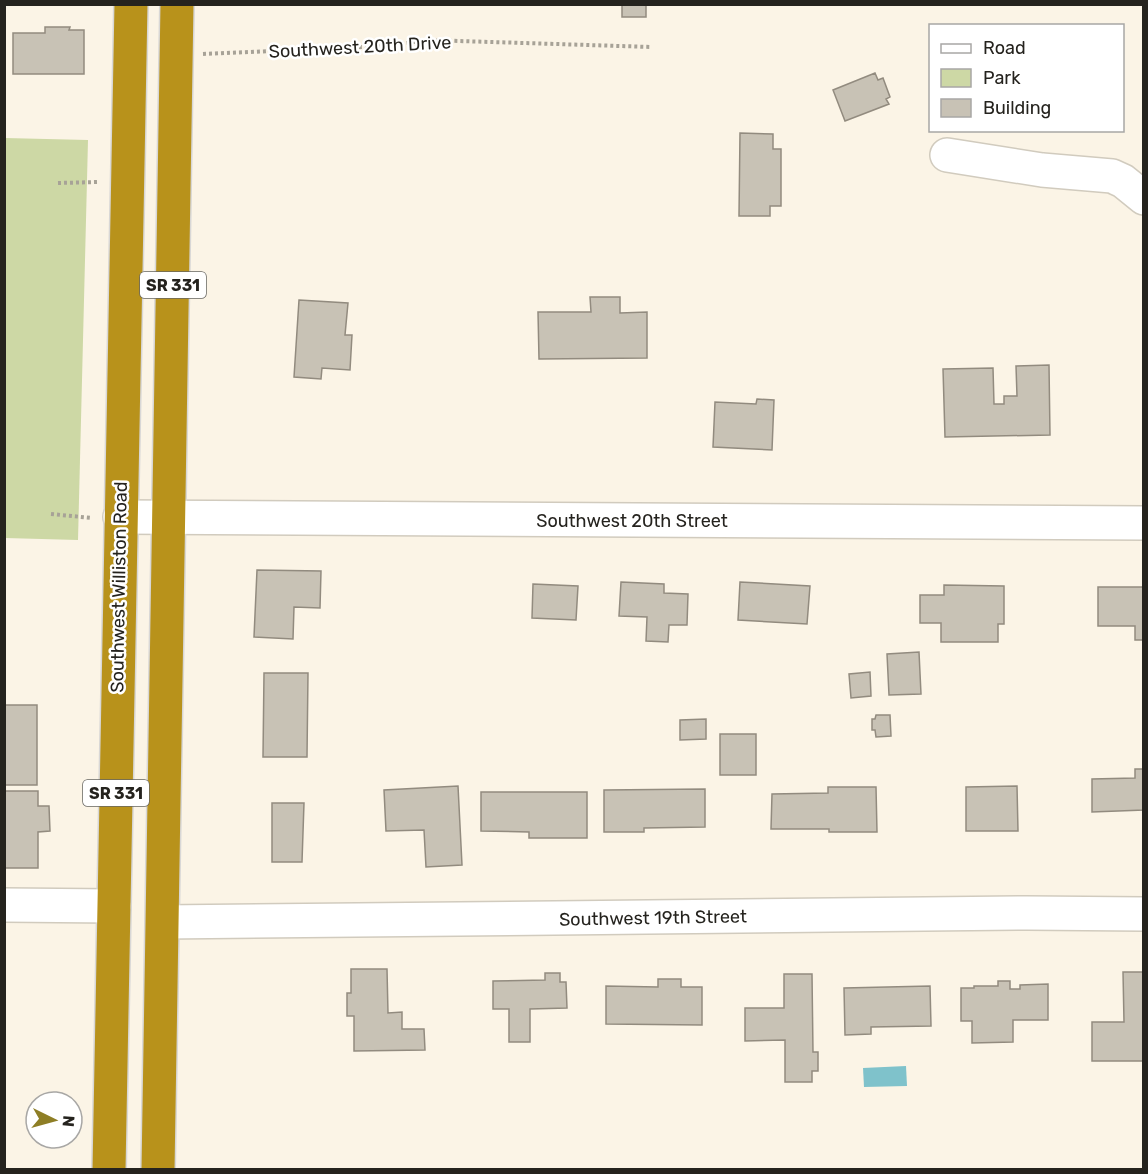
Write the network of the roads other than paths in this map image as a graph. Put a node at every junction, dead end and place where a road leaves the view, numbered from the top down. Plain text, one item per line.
1 (131, 4) edge
2 (177, 4) edge
3 (947, 155) dead end
4 (1143, 198) edge
5 (120, 517) junction
6 (169, 518) junction
7 (1143, 523) edge
8 (4, 905) edge
9 (114, 906) junction
10 (1143, 914) edge
11 (162, 922) junction
12 (109, 1170) edge
13 (158, 1170) edge

1 - 5 highway, Southwest Williston Road / SR 331
2 - 6 highway, SR 331
3 - 4 street
5 - 6 street, Southwest 20th Street
5 - 9 highway, Southwest Williston Road / SR 331
6 - 7 street, Southwest 20th Street
6 - 11 highway, SR 331
8 - 9 street
9 - 12 highway, Southwest Williston Road / SR 331
10 - 11 street, Southwest 19th Street
11 - 13 highway, SR 331

